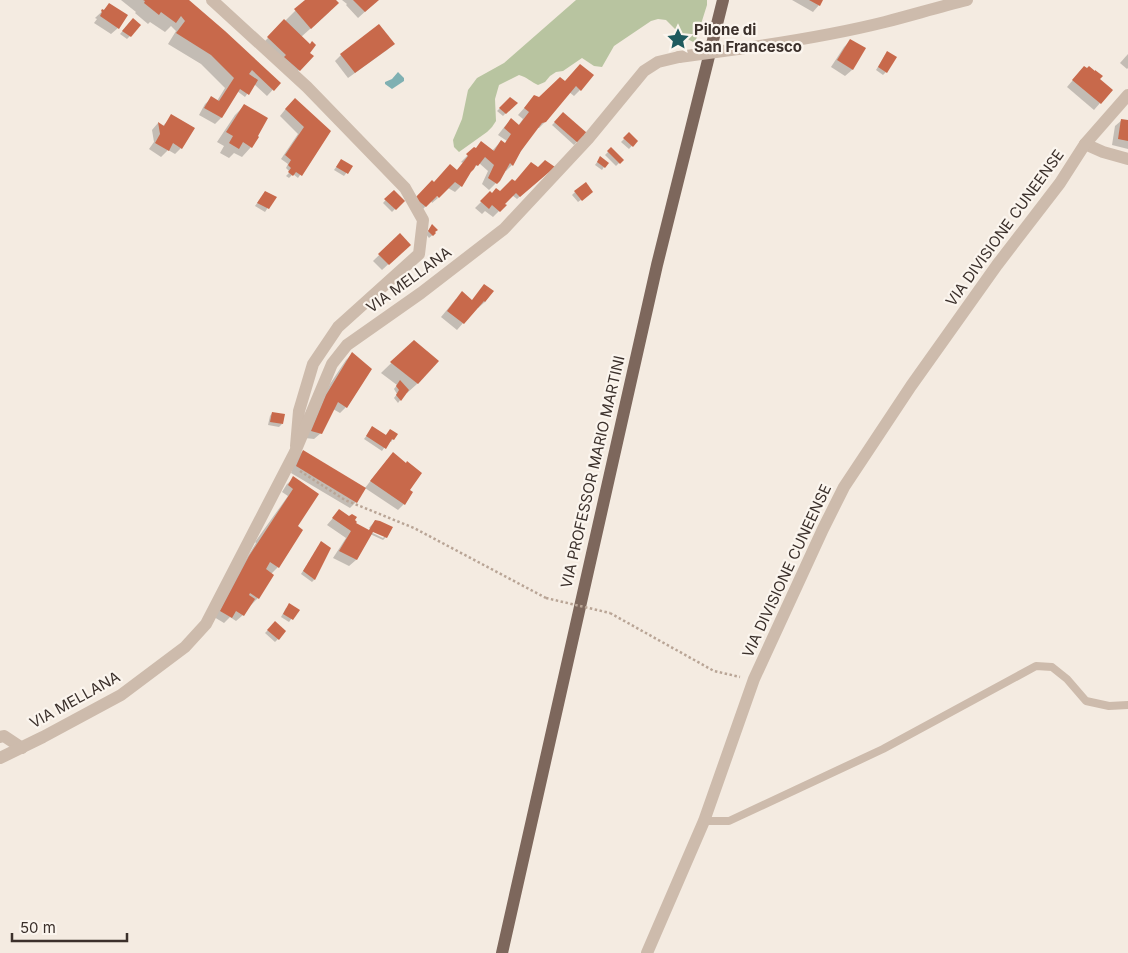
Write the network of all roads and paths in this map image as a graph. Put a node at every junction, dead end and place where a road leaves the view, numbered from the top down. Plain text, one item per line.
1 (212, 0) edge
2 (723, 0) edge
3 (966, 0) edge
4 (1128, 95) edge
5 (1085, 144) junction
6 (1128, 159) edge
7 (292, 458) junction
8 (754, 679) junction
9 (1128, 705) edge
10 (0, 737) edge
11 (22, 748) junction
12 (0, 758) edge
13 (704, 821) junction
14 (502, 953) edge
15 (647, 953) edge

1 - 7 street
2 - 14 main road, VIA PROFESSOR MARIO MARTINI
3 - 7 street, VIA MELLANA, bridge
4 - 5 street, VIA DIVISIONE CUNEENSE
5 - 6 street
5 - 8 street, VIA DIVISIONE CUNEENSE
7 - 8 path, bridge
7 - 11 street, VIA MELLANA
8 - 13 street, VIA DIVISIONE CUNEENSE
9 - 13 lane
10 - 11 street
11 - 12 street, VIA MELLANA
13 - 15 street, VIA DIVISIONE CUNEENSE

